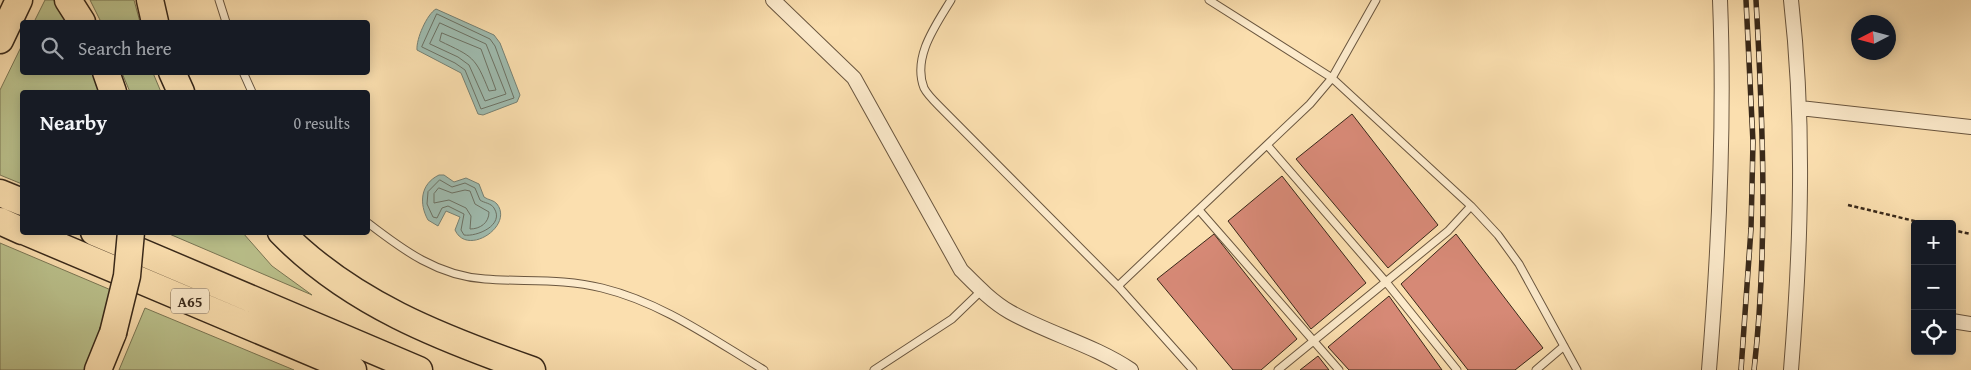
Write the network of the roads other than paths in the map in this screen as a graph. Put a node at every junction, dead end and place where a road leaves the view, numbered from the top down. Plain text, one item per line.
1 (68, 0) edge
2 (150, 0) edge
3 (219, 0) edge
4 (773, 0) edge
5 (951, 0) edge
6 (1209, 0) edge
7 (1376, 0) edge
8 (1720, 0) edge
9 (1791, 0) edge
10 (17, 4) edge
11 (81, 20) edge
12 (155, 20) edge
13 (225, 20) edge
14 (0, 40) edge
15 (107, 75) edge
16 (173, 75) edge
17 (244, 75) edge
18 (1332, 78) junction
19 (112, 90) edge
20 (180, 90) edge
21 (251, 90) edge
22 (1800, 108) junction
23 (1971, 126) edge
24 (1267, 145) junction
25 (0, 193) edge
26 (20, 201) edge
27 (1471, 206) junction
28 (1199, 210) junction
29 (0, 221) edge
30 (370, 225) edge
31 (20, 230) edge
32 (33, 235) edge
33 (101, 235) edge
34 (131, 235) edge
35 (284, 235) edge
36 (1386, 282) junction
37 (1118, 286) junction
38 (981, 291) junction
39 (1956, 322) edge
40 (1971, 324) edge
41 (1314, 341) junction
42 (1564, 346) junction
43 (98, 370) edge
44 (353, 370) edge
45 (419, 370) edge
46 (532, 370) edge
47 (764, 370) edge
48 (874, 370) edge
49 (1131, 370) edge
50 (1193, 370) edge
51 (1278, 370) edge
52 (1339, 370) edge
53 (1457, 370) edge
54 (1536, 370) edge
55 (1577, 370) edge
56 (1709, 370) edge
57 (1791, 370) edge

1 - 11 highway
2 - 12 highway
3 - 13 lane
4 - 38 street
5 - 37 lane
6 - 18 lane
7 - 18 lane
8 - 56 street
9 - 22 street
10 - 14 highway
15 - 19 highway
16 - 20 highway
17 - 21 lane
18 - 24 lane
18 - 27 lane
22 - 23 street
22 - 57 street
24 - 28 lane
24 - 36 lane
25 - 26 highway
27 - 36 lane
27 - 42 lane
28 - 37 lane
28 - 41 lane
29 - 31 highway
30 - 47 lane
32 - 44 highway, Α65
33 - 45 highway, Α65
34 - 43 highway, bridge
35 - 46 highway
36 - 41 lane
36 - 53 lane
37 - 50 lane
38 - 48 lane
38 - 49 street
39 - 40 street
41 - 51 lane
41 - 52 lane
42 - 54 lane
42 - 55 lane

